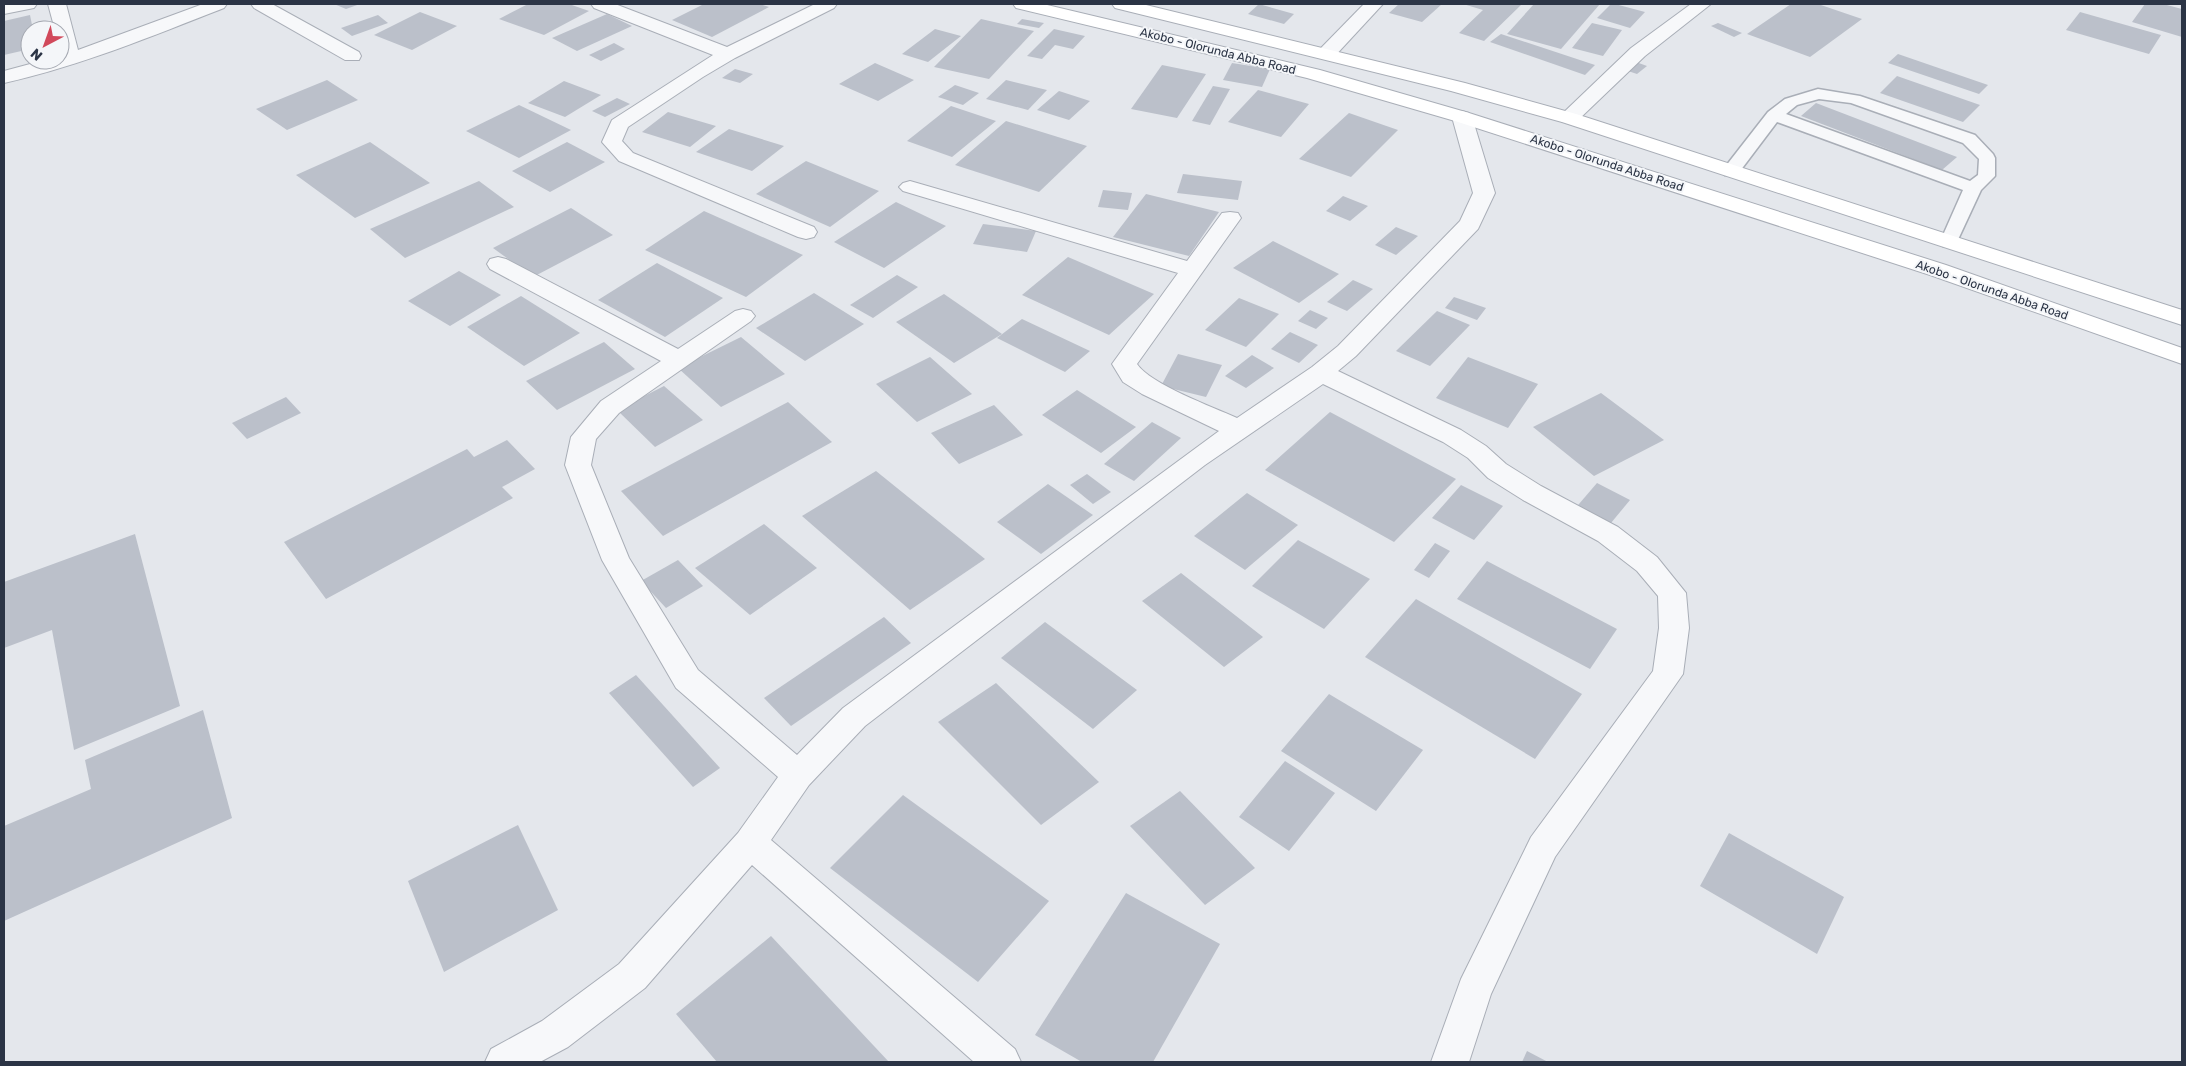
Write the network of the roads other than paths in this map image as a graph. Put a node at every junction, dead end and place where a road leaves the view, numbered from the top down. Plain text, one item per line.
1 (28, 4) edge
2 (56, 4) edge
3 (218, 4) edge
4 (260, 4) edge
5 (600, 4) edge
6 (828, 4) edge
7 (1022, 4) edge
8 (1121, 4) edge
9 (1374, 4) edge
10 (1702, 4) edge
11 (4, 9) edge
12 (728, 54) junction
13 (1326, 54) junction
14 (352, 56) dead end
15 (71, 59) junction
16 (4, 77) edge
17 (1774, 115) junction
18 (1462, 117) junction
19 (1569, 118) junction
20 (1731, 171) junction
21 (910, 187) dead end
22 (1974, 188) junction
23 (1230, 218) dead end
24 (806, 232) dead end
25 (1949, 242) junction
26 (498, 264) dead end
27 (1192, 270) junction
28 (743, 316) dead end
29 (2182, 318) edge
30 (2182, 356) edge
31 (679, 360) junction
32 (1321, 373) junction
33 (1240, 430) junction
34 (798, 775) junction
35 (750, 843) junction
36 (504, 1062) edge
37 (1002, 1062) edge
38 (1450, 1062) edge

1 - 11 street
2 - 15 street
3 - 15 street
4 - 14 street
5 - 12 street
6 - 12 street
7 - 18 main road, Akobo - Olorunda Abba Road
8 - 13 main road, Akobo - Olorunda Abba Road
9 - 13 street
10 - 19 street
12 - 24 street
13 - 19 main road, Akobo - Olorunda Abba Road
15 - 16 street
17 - 20 lane
17 - 22 lane
17 - 22 lane
18 - 30 main road, Akobo - Olorunda Abba Road
18 - 32 street
19 - 20 main road, Akobo - Olorunda Abba Road
20 - 25 main road, Akobo - Olorunda Abba Road
21 - 27 street
22 - 25 lane
23 - 27 street
25 - 29 main road, Akobo - Olorunda Abba Road
26 - 31 street
27 - 33 street
28 - 31 street
31 - 34 street
32 - 33 street
32 - 38 street
33 - 34 street
34 - 35 street
35 - 36 street
35 - 37 street

